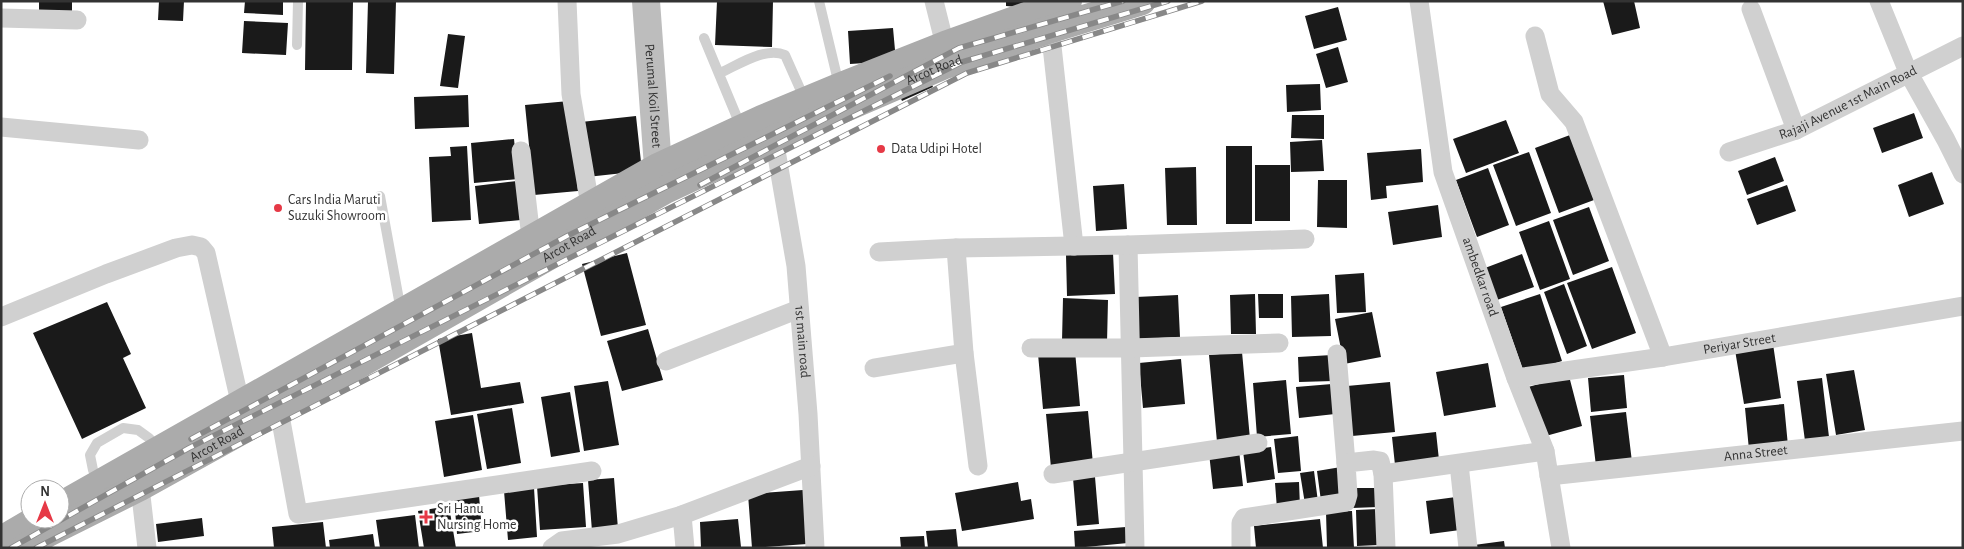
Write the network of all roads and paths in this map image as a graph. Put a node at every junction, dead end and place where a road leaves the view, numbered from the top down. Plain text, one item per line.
1 (298, 1) edge
2 (567, 1) edge
3 (646, 1) edge
4 (819, 1) edge
5 (934, 1) edge
6 (1142, 1) edge
7 (1419, 1) edge
8 (1879, 1) edge
9 (1751, 9) dead end
10 (1055, 13) edge
11 (1, 18) edge
12 (77, 20) dead end
13 (1535, 36) dead end
14 (704, 38) dead end
15 (297, 45) dead end
16 (945, 45) junction
17 (1963, 46) edge
18 (1908, 72) junction
19 (720, 73) junction
20 (840, 87) junction
21 (805, 102) junction
22 (1, 127) edge
23 (742, 128) junction
24 (1796, 130) junction
25 (774, 139) junction
26 (139, 140) dead end
27 (521, 151) dead end
28 (1730, 152) dead end
29 (1963, 174) edge
30 (661, 178) junction
31 (380, 196) dead end
32 (580, 220) junction
33 (531, 238) junction
34 (1305, 239) dead end
35 (1128, 245) junction
36 (1074, 246) junction
37 (956, 248) junction
38 (879, 252) dead end
39 (1963, 306) edge
40 (799, 309) junction
41 (401, 312) junction
42 (1, 317) edge
43 (1280, 343) dead end
44 (1031, 348) dead end
45 (1131, 348) junction
46 (964, 353) junction
47 (1337, 354) dead end
48 (1663, 357) junction
49 (666, 361) dead end
50 (874, 368) dead end
51 (1516, 378) junction
52 (240, 402) junction
53 (279, 410) junction
54 (1963, 431) edge
55 (1258, 443) dead end
56 (158, 449) junction
57 (1545, 451) junction
58 (1133, 461) junction
59 (1346, 463) junction
60 (1459, 464) junction
61 (811, 466) junction
62 (978, 466) dead end
63 (592, 471) dead end
64 (1053, 474) dead end
65 (1383, 474) junction
66 (1549, 476) junction
67 (134, 477) junction
68 (100, 482) junction
69 (70, 500) edge
70 (682, 515) junction
71 (45, 533) edge
72 (1, 540) edge
73 (24, 548) edge
74 (146, 548) edge
75 (552, 548) edge
76 (684, 548) edge
77 (815, 548) edge
78 (1136, 548) edge
79 (1241, 548) edge
80 (1386, 548) edge
81 (1468, 548) edge
82 (1561, 548) edge

1 - 15 lane
2 - 32 street
3 - 30 street, Perumal Koil Street
4 - 20 lane
5 - 16 street
6 - 10 main road, Arcot Road
7 - 51 street, ambedkar road
8 - 18 street
9 - 24 street
10 - 16 main road, Arcot Road
10 - 25 main road, Arcot Road
10 - 36 street
11 - 12 street
13 - 48 street
14 - 19 lane
16 - 20 main road, Arcot Road
17 - 18 street, Rajaji Avenue 1st Main Road
18 - 24 street, Rajaji Avenue 1st Main Road
18 - 29 street
19 - 21 lane
19 - 23 lane
20 - 21 main road, Arcot Road
21 - 23 main road, Arcot Road
22 - 26 street
23 - 30 main road, Arcot Road
24 - 28 street, Rajaji Avenue 1st Main Road
25 - 30 main road, Arcot Road
25 - 40 street, 1st main road
27 - 33 street
30 - 32 main road, Arcot Road
31 - 41 lane
32 - 33 main road, Arcot Road
32 - 53 main road, Arcot Road
33 - 41 main road, Arcot Road
34 - 35 street
35 - 36 street
35 - 45 street
36 - 37 street
37 - 38 street
37 - 46 street
39 - 48 street, Periyar Street
40 - 49 street
40 - 61 street, 1st main road
41 - 52 main road, Arcot Road
42 - 52 street
43 - 45 street
44 - 45 street
45 - 58 street
46 - 50 street
46 - 62 street
47 - 59 street
48 - 51 street, Periyar Street
51 - 57 street, ambedkar road
52 - 56 main road, Arcot Road
53 - 63 street
53 - 67 main road, Arcot Road
54 - 66 street, Anna Street
55 - 58 street
56 - 67 main road, Arcot Road
56 - 68 lane
57 - 60 street
57 - 66 street, ambedkar road
58 - 64 street
58 - 78 street
59 - 65 street
59 - 79 street
60 - 65 street
60 - 81 street
61 - 70 street
61 - 77 street, 1st main road
65 - 80 street
66 - 82 street, ambedkar road
67 - 68 main road, Arcot Road
67 - 71 main road, Arcot Road
67 - 74 street
68 - 69 main road, Arcot Road
70 - 75 street
70 - 76 street
71 - 72 main road, Arcot Road
71 - 73 main road, Arcot Road

